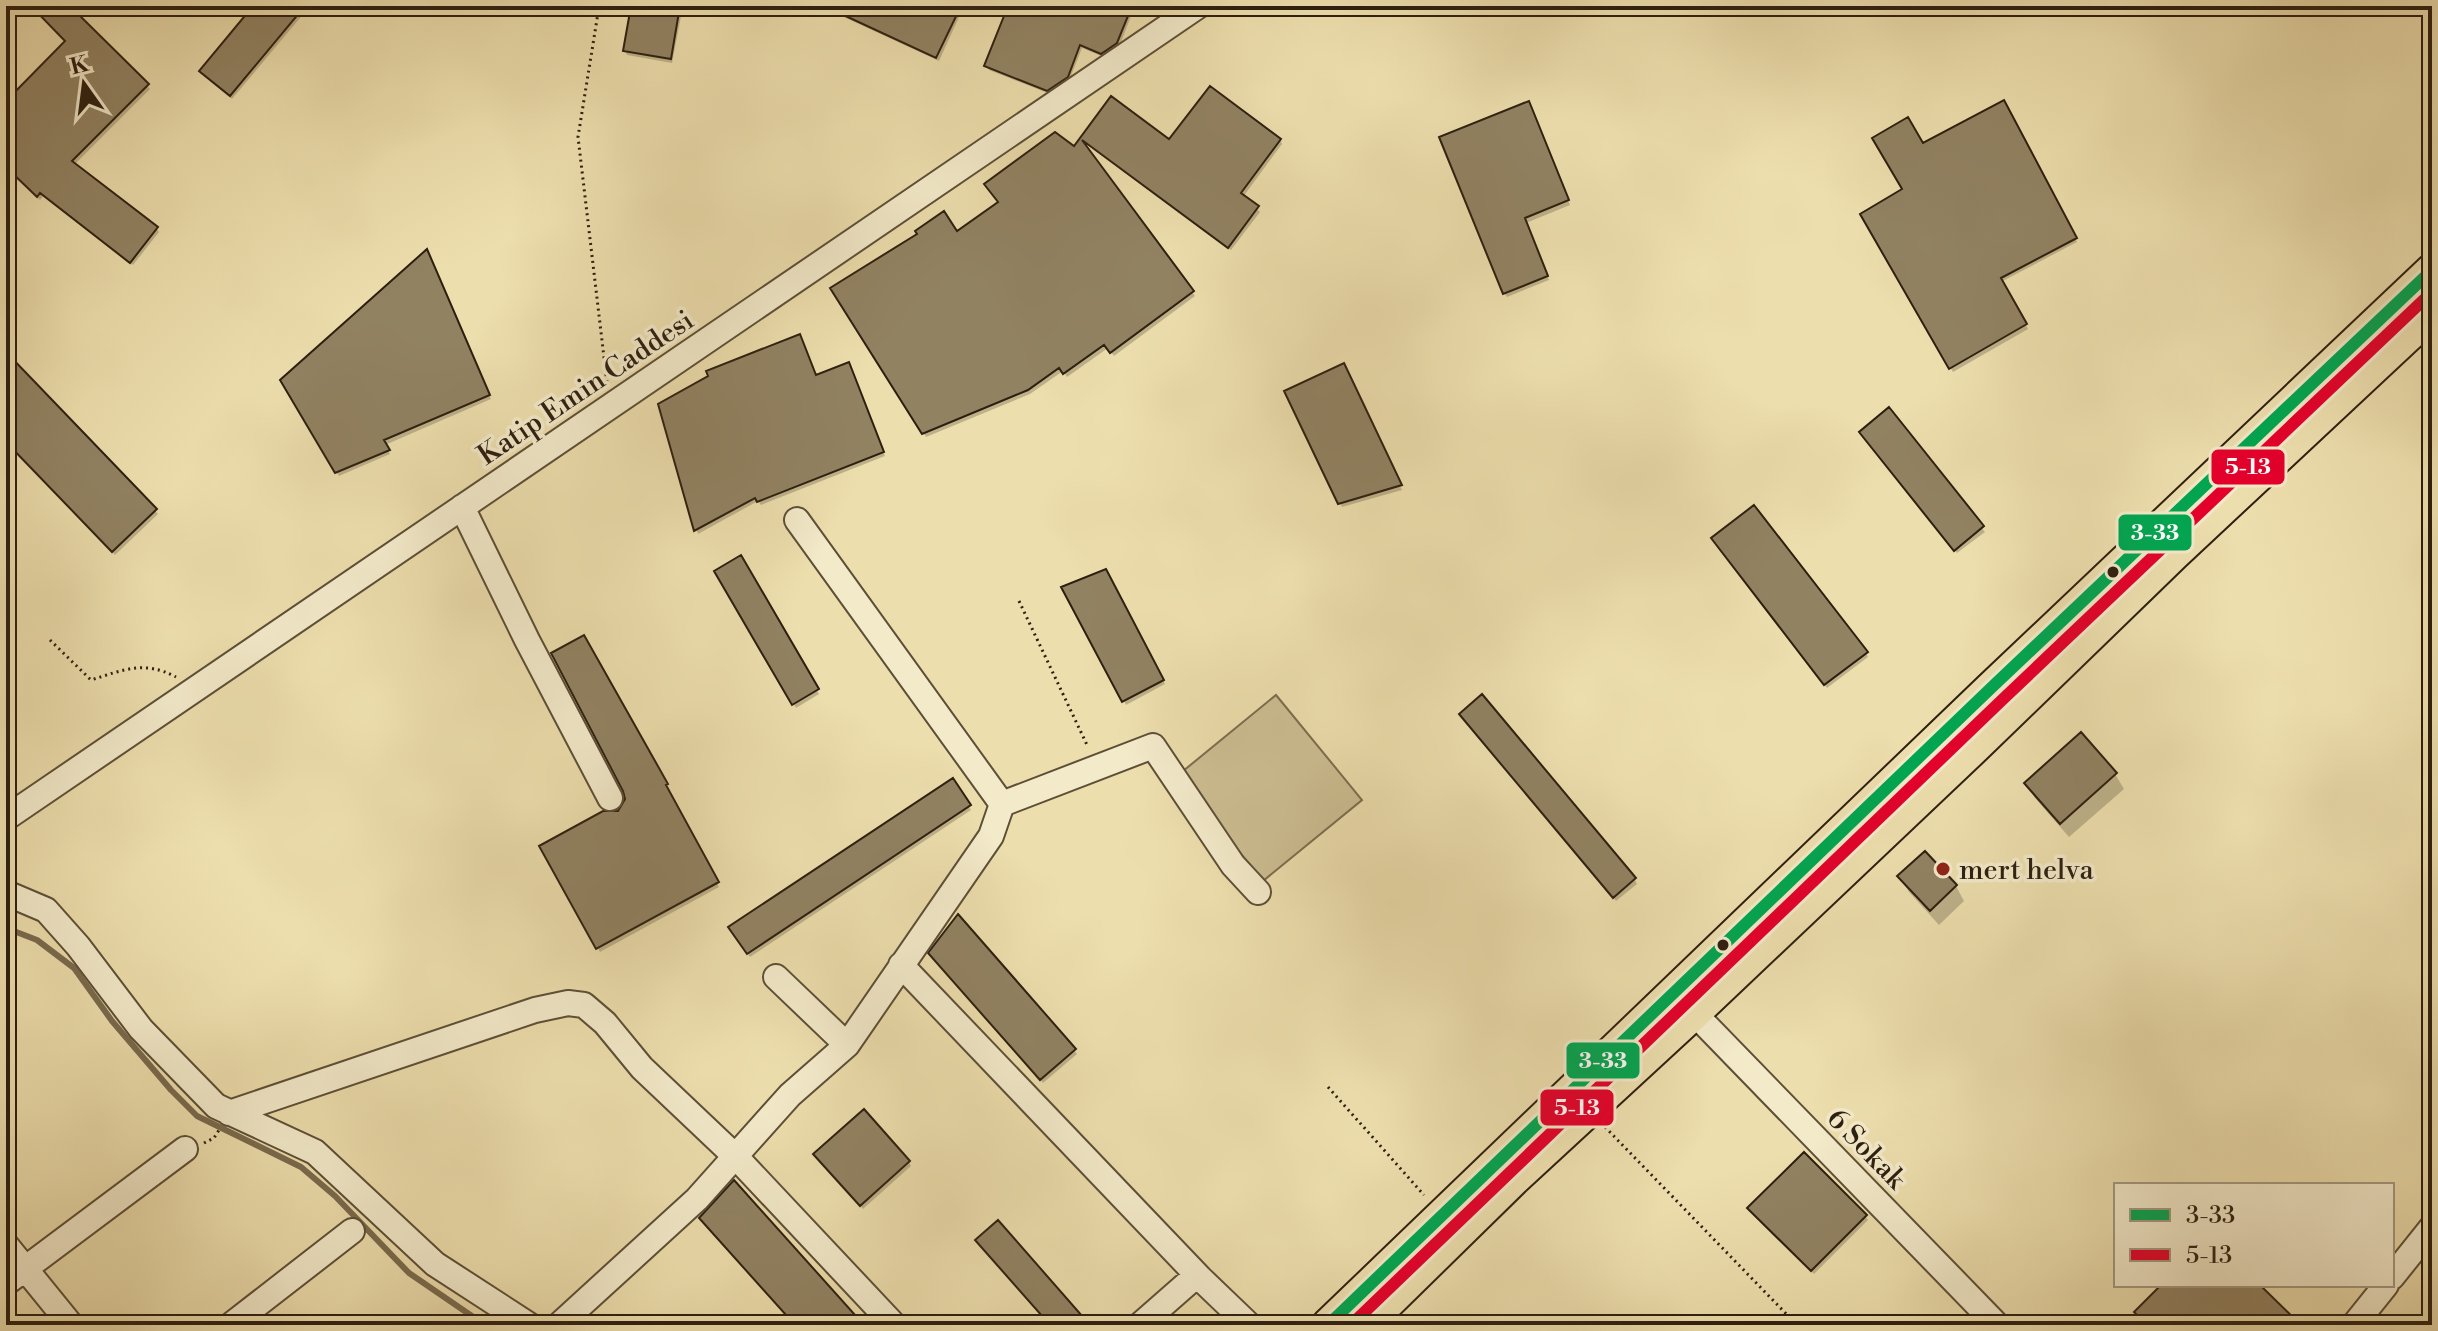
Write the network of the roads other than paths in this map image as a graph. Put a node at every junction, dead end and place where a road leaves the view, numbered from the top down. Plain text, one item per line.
1 (1198, 6) edge
2 (2432, 270) edge
3 (2432, 313) edge
4 (462, 507) junction
5 (797, 520) dead end
6 (610, 798) dead end
7 (1002, 804) junction
8 (6, 818) edge
9 (1258, 892) dead end
10 (6, 893) edge
11 (901, 965) junction
12 (776, 977) dead end
13 (1694, 1013) junction
14 (847, 1045) junction
15 (229, 1113) junction
16 (185, 1149) dead end
17 (737, 1158) junction
18 (2432, 1227) edge
19 (352, 1231) dead end
20 (6, 1245) edge
21 (2394, 1274) edge
22 (1197, 1275) junction
23 (16, 1276) edge
24 (2385, 1287) edge
25 (2358, 1323) edge
26 (71, 1325) edge
27 (231, 1325) edge
28 (529, 1325) edge
29 (559, 1325) edge
30 (894, 1325) edge
31 (1140, 1325) edge
32 (1249, 1325) edge
33 (1328, 1325) edge
34 (1365, 1325) edge
35 (1997, 1325) edge

1 - 4 street, Katip Emin Caddesi
2 - 33 main road
3 - 13 main road
4 - 6 street
4 - 8 street, Katip Emin Caddesi
5 - 7 street
7 - 9 street
7 - 11 street
10 - 15 street
11 - 14 street
11 - 22 street
12 - 14 street
13 - 34 main road
13 - 35 street, 6 Sokak
14 - 17 street
15 - 17 street
15 - 28 street
16 - 23 street
17 - 29 street
17 - 30 street
18 - 21 street
19 - 27 street
20 - 23 street
22 - 31 street
22 - 32 street
23 - 26 street
24 - 25 street

